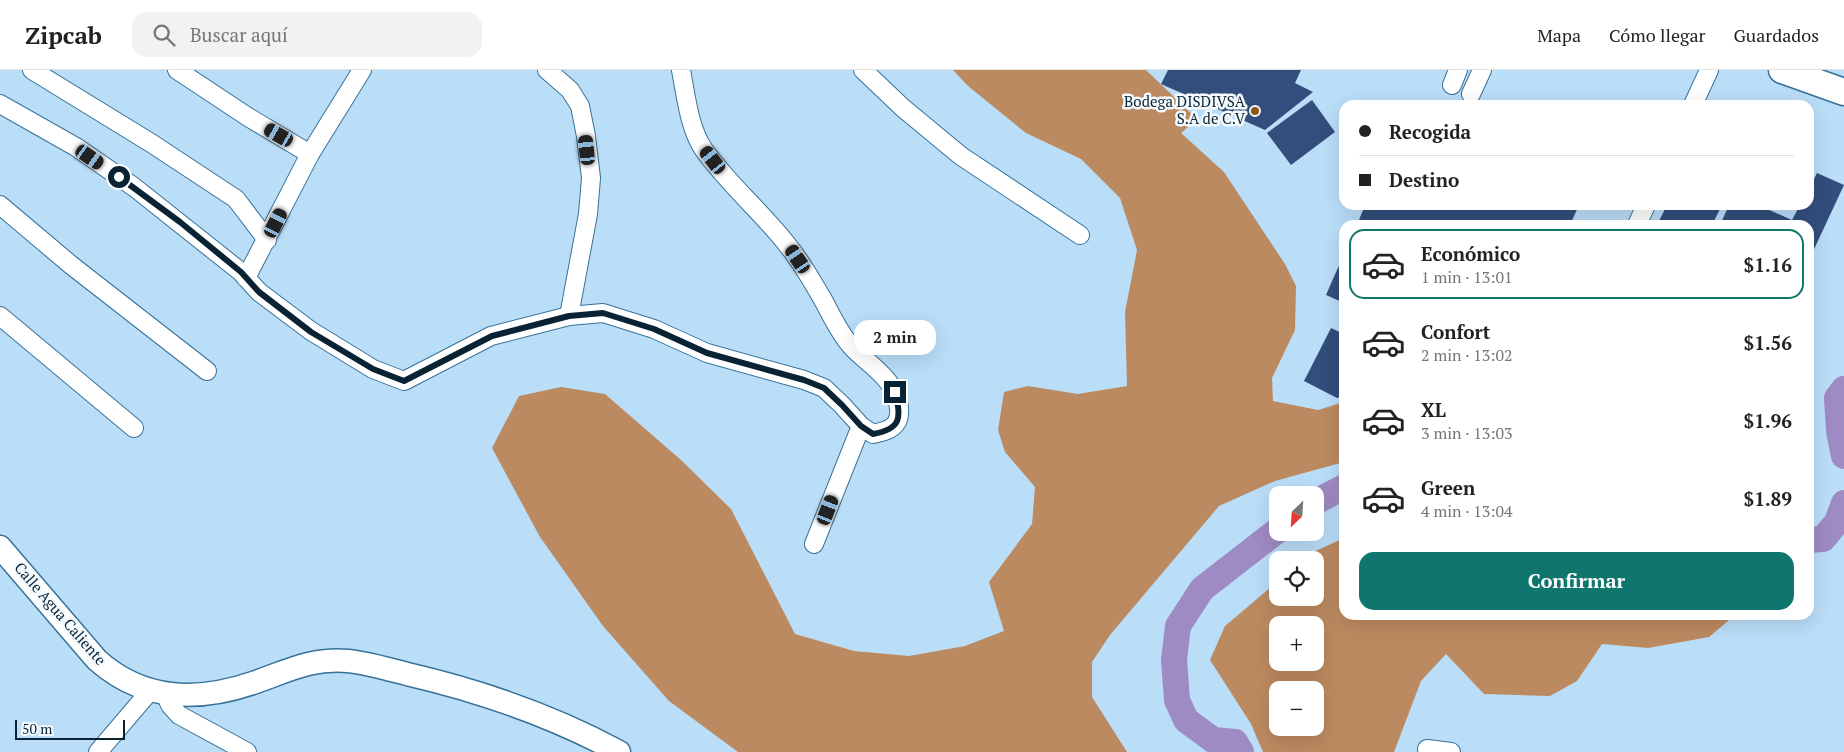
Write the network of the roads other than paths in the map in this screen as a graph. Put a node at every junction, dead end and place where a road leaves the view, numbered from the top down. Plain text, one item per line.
1 (32, 70) edge
2 (177, 70) edge
3 (362, 70) edge
4 (547, 70) edge
5 (681, 70) edge
6 (863, 70) edge
7 (1482, 70) edge
8 (1709, 70) edge
9 (1782, 70) edge
10 (1810, 70) edge
11 (1844, 82) edge
12 (1844, 92) edge
13 (1470, 94) dead end
14 (1695, 100) edge
15 (0, 104) edge
16 (310, 154) junction
17 (0, 205) edge
18 (1080, 235) dead end
19 (267, 240) junction
20 (246, 278) junction
21 (0, 316) edge
22 (569, 316) junction
23 (207, 371) dead end
24 (861, 426) junction
25 (134, 428) dead end
26 (814, 544) dead end
27 (0, 547) edge
28 (157, 692) junction
29 (1427, 749) dead end
30 (98, 752) edge
31 (247, 752) edge
32 (619, 752) edge
33 (1451, 752) edge

1 - 19 street
2 - 16 street
3 - 16 street
4 - 22 street
5 - 24 street
6 - 18 street
7 - 13 street
8 - 14 street
9 - 12 highway
10 - 11 main road
15 - 20 street
16 - 19 street
17 - 23 street
19 - 20 street
20 - 22 street
21 - 25 street
22 - 24 street
24 - 26 street
27 - 28 main road, Calle Agua Caliente
28 - 30 street
28 - 31 street
28 - 32 main road
29 - 33 street

